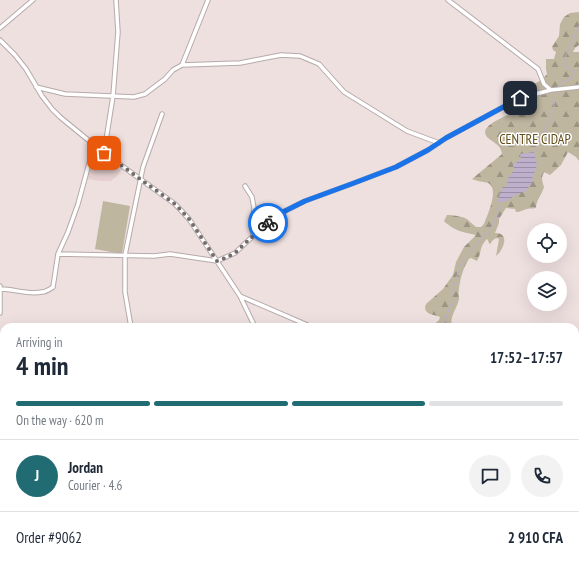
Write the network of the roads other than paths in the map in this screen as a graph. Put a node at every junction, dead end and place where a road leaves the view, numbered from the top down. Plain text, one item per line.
1 (33, 0) edge
2 (116, 0) edge
3 (208, 0) edge
4 (448, 0) edge
5 (0, 28) edge
6 (0, 40) edge
7 (182, 65) junction
8 (36, 87) junction
9 (579, 87) edge
10 (555, 89) junction
11 (113, 96) junction
12 (162, 114) dead end
13 (439, 143) junction
14 (94, 145) junction
15 (104, 153) junction
16 (140, 179) junction
17 (245, 186) dead end
18 (253, 236) junction
19 (58, 254) junction
20 (125, 255) junction
21 (217, 261) junction
22 (0, 286) edge
23 (0, 289) edge
24 (240, 296) junction
25 (0, 313) edge
26 (130, 323) edge
27 (253, 323) edge
28 (303, 323) edge

1 - 5 street
2 - 11 street
3 - 7 street
4 - 10 street
6 - 8 street
7 - 11 street
7 - 13 street
8 - 11 street
8 - 14 street
9 - 10 street
10 - 13 street
11 - 15 street
12 - 16 street
13 - 18 street
14 - 15 street
14 - 19 street
15 - 16 street
16 - 20 street
16 - 21 street
17 - 18 street
18 - 21 street
19 - 20 street
19 - 23 street
20 - 21 street
20 - 26 street
21 - 24 street
22 - 23 street
23 - 25 street
24 - 27 street
24 - 28 street

